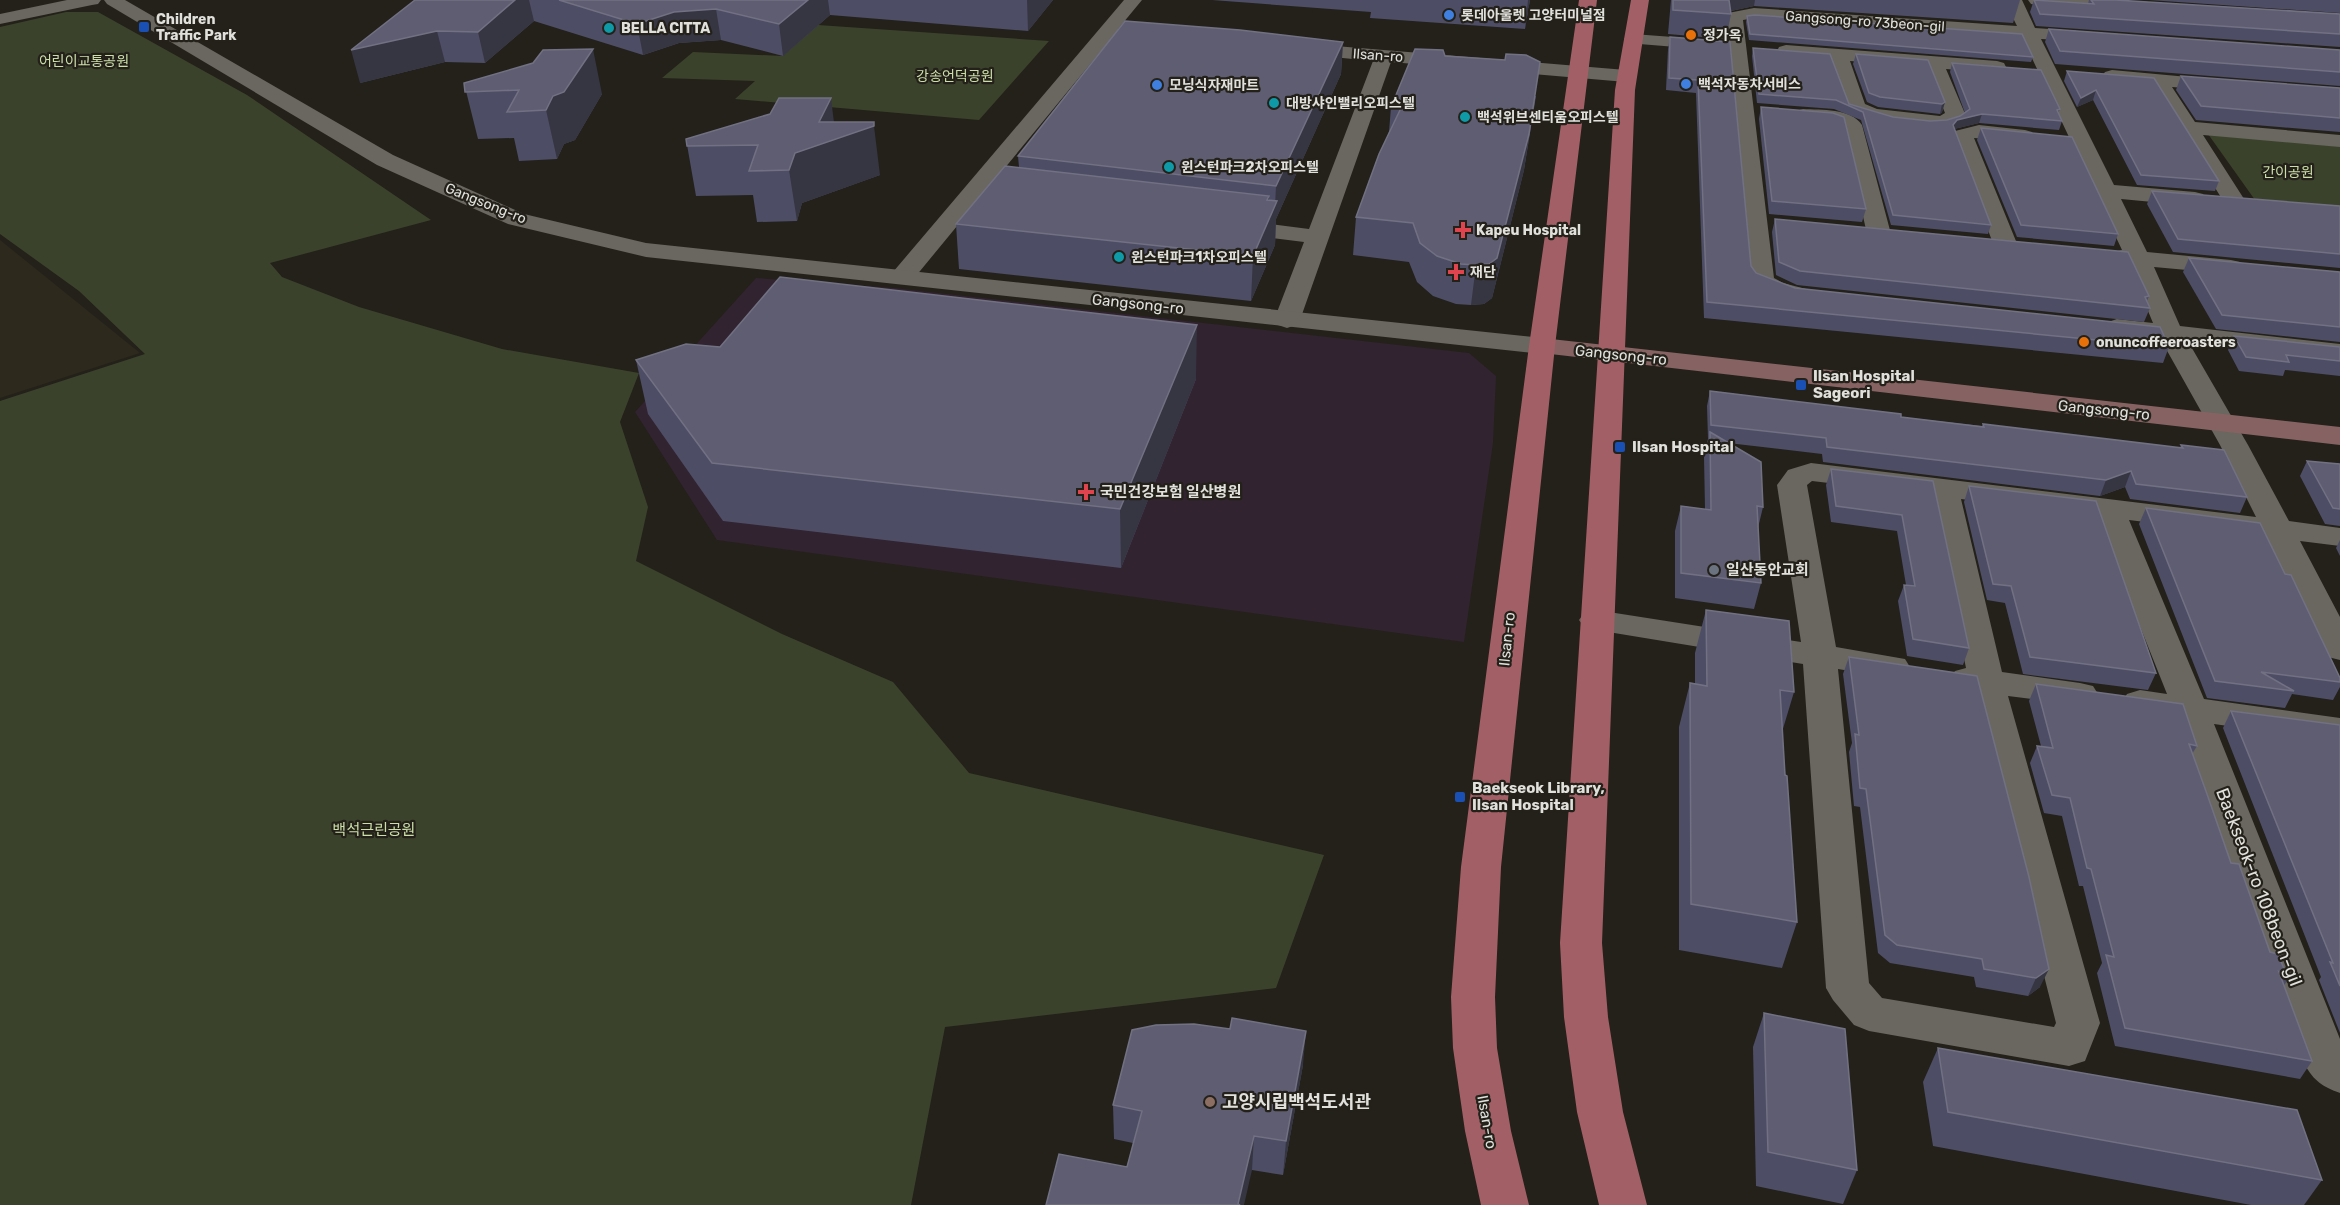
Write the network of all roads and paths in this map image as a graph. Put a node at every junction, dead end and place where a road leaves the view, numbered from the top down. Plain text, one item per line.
1 (92, 0) edge
2 (113, 0) edge
3 (1133, 0) edge
4 (1588, 0) edge
5 (1640, 0) edge
6 (2013, 0) edge
7 (2037, 0) edge
8 (2151, 8) edge
9 (0, 20) edge
10 (2028, 33) junction
11 (1106, 34) junction
12 (1633, 39) junction
13 (2110, 39) edge
14 (1183, 40) edge
15 (1277, 47) edge
16 (1739, 47) junction
17 (1384, 55) junction
18 (1838, 55) junction
19 (1934, 62) junction
20 (2038, 71) junction
21 (1578, 72) junction
22 (2091, 75) edge
23 (1626, 76) junction
24 (2158, 80) junction
25 (2239, 86) edge
26 (1745, 107) junction
27 (1854, 116) junction
28 (1959, 126) junction
29 (2188, 128) junction
30 (2081, 141) junction
31 (2340, 141) edge
32 (2105, 191) junction
33 (971, 195) junction
34 (1000, 199) edge
35 (2235, 202) junction
36 (2258, 204) edge
37 (1203, 223) edge
38 (1879, 234) edge
39 (1318, 237) junction
40 (2006, 246) edge
41 (2094, 254) edge
42 (2139, 258) junction
43 (2257, 269) edge
44 (902, 277) junction
45 (1826, 297) edge
46 (1287, 320) junction
47 (2099, 326) edge
48 (2170, 333) junction
49 (1542, 346) junction
50 (2340, 352) edge
51 (1610, 354) junction
52 (2219, 423) junction
53 (2340, 436) edge
54 (1943, 487) junction
55 (2109, 509) junction
56 (2276, 529) junction
57 (2340, 537) edge
58 (1596, 620) junction
59 (2336, 636) edge
60 (1820, 656) junction
61 (1987, 682) junction
62 (2190, 708) junction
63 (2340, 730) edge
64 (2334, 1070) edge
65 (1505, 1205) edge
66 (1623, 1205) edge

1 - 9 street
2 - 44 street, Gangsong-ro
3 - 11 street
4 - 21 main road, Ilsan-ro
5 - 12 main road
6 - 10 street
7 - 8 street
10 - 13 street, Gangsong-ro 73beon-gil
10 - 16 street, Gangsong-ro 73beon-gil
10 - 20 street
11 - 14 street
11 - 33 street
12 - 16 street
12 - 23 main road
15 - 17 street, Ilsan-ro
16 - 18 street
16 - 26 street
17 - 21 street, Ilsan-ro
17 - 39 street
18 - 19 street
18 - 27 street
19 - 20 street
19 - 28 street
20 - 30 street
21 - 23 street, Ilsan-ro
21 - 49 main road, Ilsan-ro
22 - 24 street
23 - 51 main road
24 - 25 street
24 - 29 street
26 - 27 street
26 - 45 street
27 - 28 street
27 - 38 street
28 - 30 street
28 - 40 street
29 - 31 street
29 - 35 street
30 - 32 street
32 - 35 street
32 - 42 street
33 - 34 street
33 - 44 street
35 - 36 street
37 - 39 street
39 - 46 street
41 - 42 street
42 - 43 street
42 - 48 street
44 - 46 street, Gangsong-ro
46 - 49 street, Gangsong-ro
47 - 48 street
48 - 50 street
48 - 52 street
49 - 51 main road, Gangsong-ro
49 - 65 main road, Ilsan-ro
51 - 52 main road, Gangsong-ro
51 - 58 main road
52 - 53 main road, Gangsong-ro
52 - 56 street
54 - 55 street
54 - 60 street
54 - 61 street
55 - 56 street
55 - 62 street, Baekseok-ro 108beon-gil
56 - 57 street
56 - 59 street
58 - 60 street
58 - 66 main road
60 - 61 street
60 - 61 street
61 - 62 street
62 - 63 street
62 - 64 street, Baekseok-ro 108beon-gil

